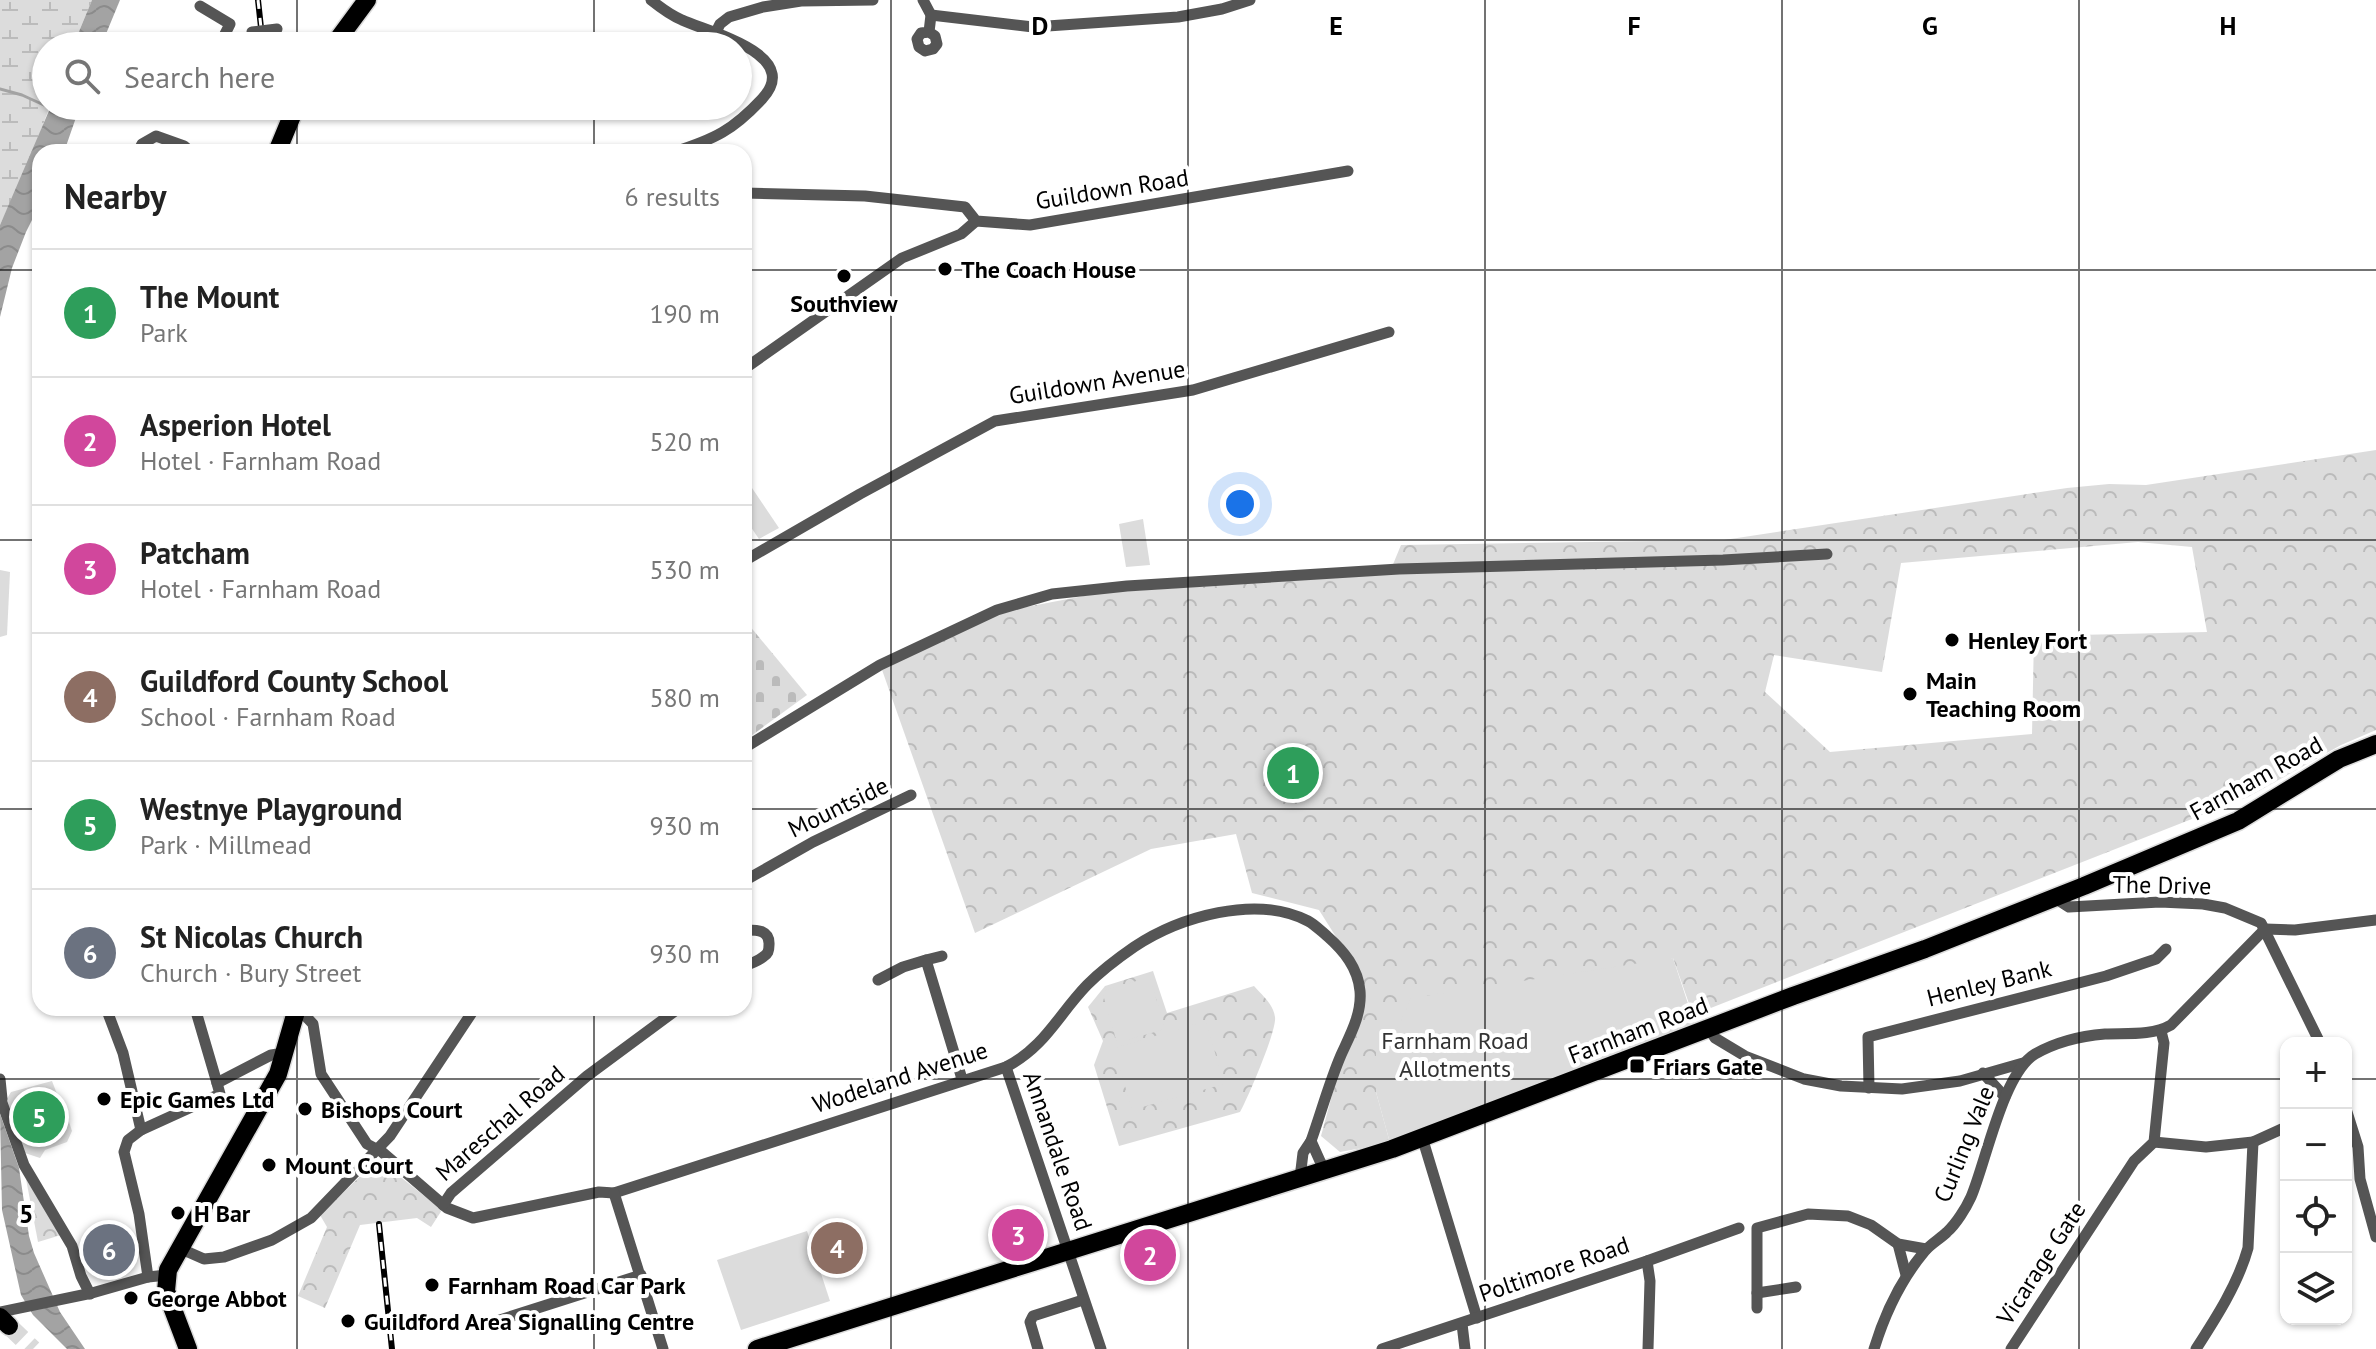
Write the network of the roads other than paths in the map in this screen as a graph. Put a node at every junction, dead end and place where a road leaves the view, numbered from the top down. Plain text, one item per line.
1 (367, 0) edge
2 (651, 0) edge
3 (873, 0) edge
4 (923, 0) edge
5 (1250, 0) edge
6 (200, 6) dead end
7 (931, 15) junction
8 (230, 24) junction
9 (277, 29) dead end
10 (226, 32) edge
11 (343, 32) edge
12 (716, 32) joint
13 (929, 32) dead end
14 (752, 50) edge
15 (752, 109) edge
16 (290, 120) edge
17 (742, 120) edge
18 (142, 144) edge
19 (178, 144) edge
20 (280, 144) edge
21 (694, 144) edge
22 (1348, 171) dead end
23 (752, 193) edge
24 (976, 221) junction
25 (1389, 332) dead end
26 (752, 363) edge
27 (1827, 554) dead end
28 (752, 556) edge
29 (752, 743) edge
30 (2376, 744) edge
31 (911, 795) dead end
32 (752, 876) edge
33 (2055, 898) junction
34 (2376, 920) edge
35 (2265, 929) junction
36 (752, 930) edge
37 (2166, 949) dead end
38 (942, 956) dead end
39 (926, 960) junction
40 (752, 962) edge
41 (878, 980) dead end
42 (109, 1016) edge
43 (197, 1016) edge
44 (296, 1016) edge
45 (306, 1016) edge
46 (470, 1016) edge
47 (668, 1016) edge
48 (1709, 1029) junction
49 (2161, 1031) junction
50 (2317, 1037) edge
51 (285, 1053) junction
52 (2023, 1063) junction
53 (1006, 1067) junction
54 (1983, 1073) junction
55 (0, 1079) edge
56 (962, 1079) junction
57 (218, 1088) junction
58 (1869, 1088) junction
59 (2005, 1097) junction
60 (1, 1098) edge
61 (2352, 1129) edge
62 (141, 1130) junction
63 (2280, 1130) edge
64 (1422, 1137) junction
65 (1311, 1141) junction
66 (2154, 1142) junction
67 (2253, 1142) junction
68 (378, 1151) junction
69 (1324, 1170) junction
70 (1300, 1178) junction
71 (614, 1193) junction
72 (443, 1205) junction
73 (1739, 1228) dead end
74 (2376, 1237) edge
75 (1898, 1244) junction
76 (179, 1248) junction
77 (1926, 1249) junction
78 (1069, 1251) junction
79 (1647, 1261) junction
80 (641, 1275) junction
81 (1906, 1275) junction
82 (160, 1281) junction
83 (1796, 1287) dead end
84 (1757, 1293) junction
85 (82, 1295) junction
86 (1083, 1300) junction
87 (1757, 1308) dead end
88 (4, 1316) edge
89 (1477, 1318) junction
90 (1462, 1324) junction
91 (484, 1325) dead end
92 (180, 1349) edge
93 (188, 1349) edge
94 (663, 1349) edge
95 (757, 1349) edge
96 (1038, 1349) edge
97 (1101, 1349) edge
98 (1382, 1349) edge
99 (1465, 1349) edge
100 (1648, 1349) edge
101 (1874, 1349) edge
102 (2011, 1349) edge
103 (2196, 1349) edge

1 - 11 main road
2 - 12 street
3 - 12 street
4 - 7 street
5 - 7 street
6 - 8 street
7 - 13 street
8 - 9 street, bridge
8 - 10 street
14 - 15 street
16 - 20 main road
17 - 21 street
18 - 19 street
22 - 24 street, Guildown Road
23 - 24 street, Guildown Road
24 - 26 street
25 - 28 street, Guildown Avenue
27 - 29 street
30 - 33 main road, Farnham Road
31 - 32 street, Mountside
33 - 35 street, The Drive
33 - 48 main road, Farnham Road
34 - 35 street
35 - 49 street
35 - 50 street
36 - 40 street
37 - 58 street, Henley Bank
38 - 39 street
39 - 41 street
39 - 56 street
42 - 62 street
43 - 57 street
44 - 51 main road
45 - 68 street, Wodeland Avenue
46 - 68 street
47 - 72 street, Mareschal Road
48 - 58 street
48 - 64 main road, Farnham Road
49 - 52 street
49 - 66 street
51 - 57 street
51 - 76 main road
52 - 54 street
52 - 59 street, Curling Vale
53 - 56 street, Wodeland Avenue
53 - 65 street, Wodeland Avenue
53 - 78 street, Annandale Road
54 - 58 street
54 - 59 street
55 - 60 street
56 - 71 street, Wodeland Avenue
57 - 62 street
59 - 77 street, Curling Vale
60 - 85 street
61 - 74 street
62 - 82 street
63 - 67 street
64 - 69 main road, Farnham Road
64 - 89 street
65 - 69 street
65 - 70 street, Wodeland Avenue
66 - 67 street
66 - 102 street, Vicarage Gate
67 - 103 street
68 - 72 street, Wodeland Avenue
68 - 76 street
69 - 70 main road, Farnham Road
70 - 78 main road, Farnham Road
71 - 72 street, Wodeland Avenue
71 - 80 street
73 - 79 street, Poltimore Road
75 - 77 street
75 - 81 street
75 - 84 street
76 - 82 main road
77 - 81 street, Curling Vale
78 - 86 street, Annandale Road
78 - 95 main road, Farnham Road
79 - 89 street, Poltimore Road
79 - 100 street
80 - 91 street
80 - 94 street
81 - 101 street, Curling Vale
82 - 85 street
82 - 92 main road
82 - 93 main road
83 - 84 street
84 - 87 street
85 - 88 street
86 - 96 street
86 - 97 street, Annandale Road
89 - 90 street, Poltimore Road
90 - 98 street, Poltimore Road
90 - 99 street

